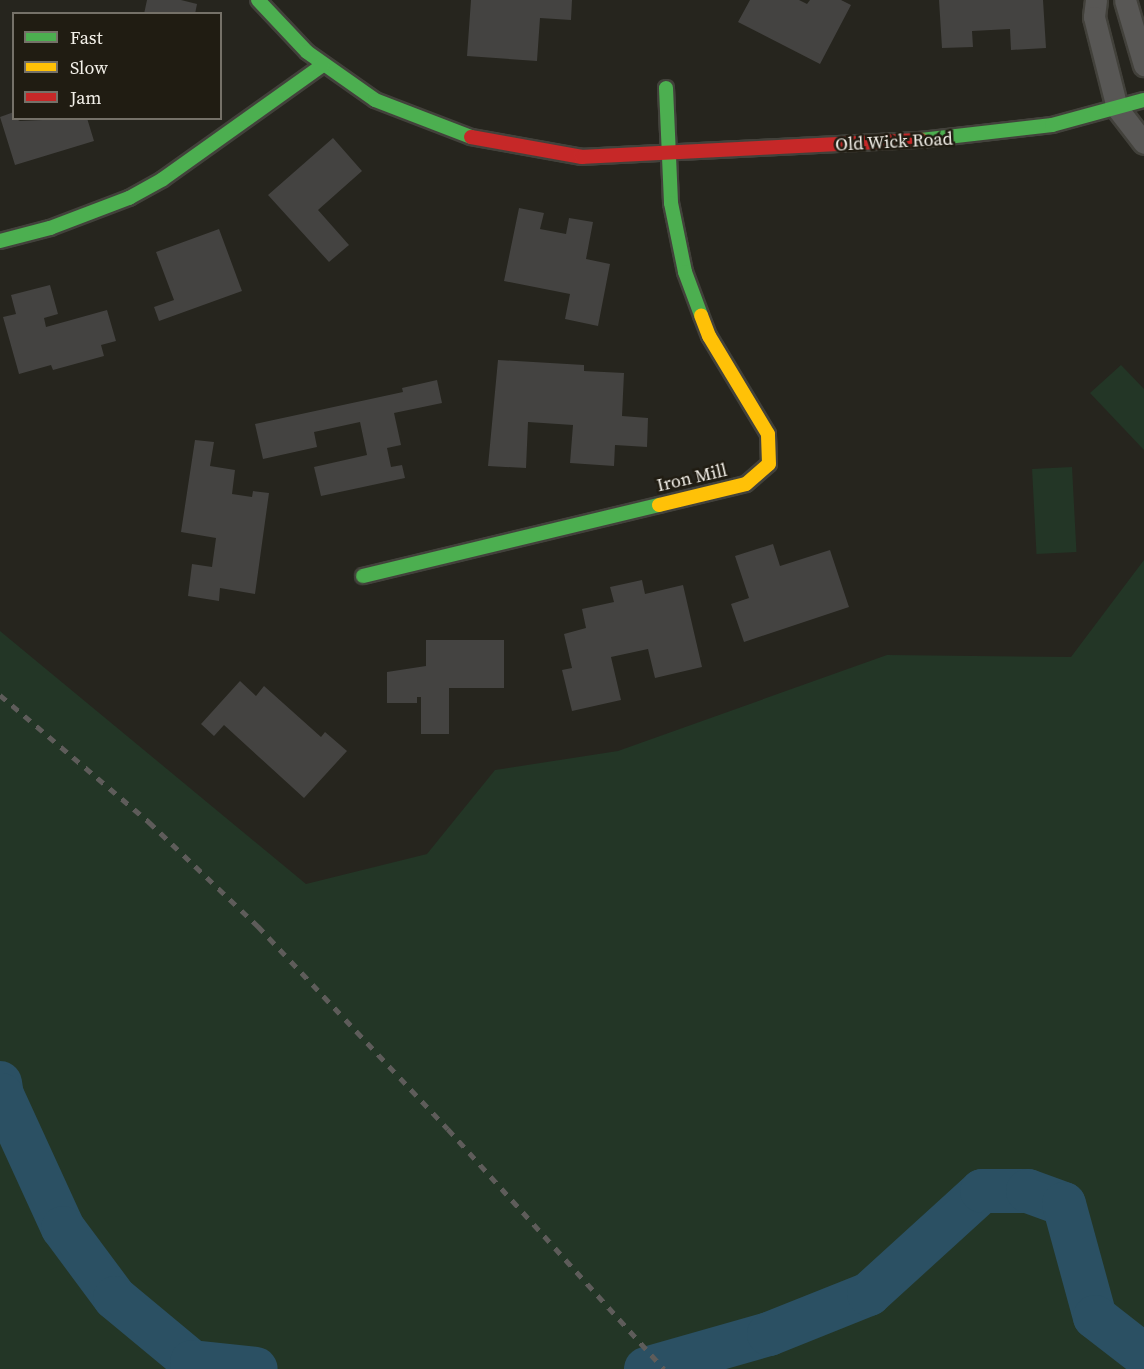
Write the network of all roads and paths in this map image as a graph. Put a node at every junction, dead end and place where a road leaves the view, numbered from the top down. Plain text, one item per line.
1 (258, 0) edge
2 (1096, 0) edge
3 (1125, 0) edge
4 (323, 64) junction
5 (1144, 65) edge
6 (666, 88) dead end
7 (1144, 100) edge
8 (1117, 108) junction
9 (1144, 143) edge
10 (669, 154) junction
11 (0, 241) edge
12 (363, 576) dead end

1 - 4 street, Old Wick Road
2 - 8 street
3 - 5 street
4 - 10 street, Old Wick Road
4 - 11 street
6 - 10 street
7 - 8 street, Old Wick Road
8 - 9 street
8 - 10 street, Old Wick Road
10 - 12 street, Iron Mill

